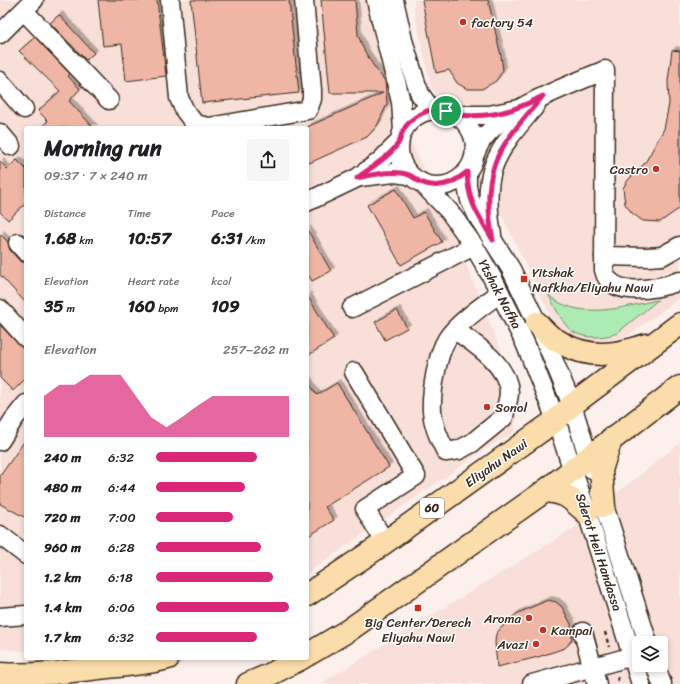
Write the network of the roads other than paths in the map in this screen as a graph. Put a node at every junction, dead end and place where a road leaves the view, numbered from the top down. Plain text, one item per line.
1 (170, 0) edge
2 (304, 0) edge
3 (376, 0) edge
4 (394, 0) edge
5 (29, 5) edge
6 (0, 34) edge
7 (0, 82) edge
8 (543, 96) junction
9 (109, 100) dead end
10 (522, 107) junction
11 (24, 109) dead end
12 (434, 110) junction
13 (457, 115) junction
14 (202, 126) edge
15 (220, 126) edge
16 (401, 136) junction
17 (475, 154) junction
18 (467, 172) junction
19 (357, 178) junction
20 (415, 179) junction
21 (309, 201) edge
22 (493, 240) junction
23 (474, 246) junction
24 (680, 246) edge
25 (604, 256) junction
26 (680, 281) edge
27 (500, 292) junction
28 (352, 308) dead end
29 (0, 309) edge
30 (537, 322) junction
31 (680, 324) edge
32 (455, 330) junction
33 (24, 336) edge
34 (660, 340) junction
35 (354, 372) dead end
36 (680, 387) edge
37 (572, 405) junction
38 (24, 407) edge
39 (556, 420) junction
40 (611, 439) junction
41 (0, 441) edge
42 (580, 464) junction
43 (545, 491) junction
44 (596, 510) junction
45 (0, 535) edge
46 (385, 542) junction
47 (24, 553) edge
48 (309, 594) edge
49 (24, 615) edge
50 (0, 617) edge
51 (583, 632) dead end
52 (645, 636) edge
53 (632, 652) edge
54 (309, 654) edge
55 (632, 656) edge
56 (156, 660) edge
57 (298, 660) edge
58 (593, 667) junction
59 (638, 672) edge
60 (658, 672) edge
61 (0, 674) edge
62 (258, 681) edge
63 (532, 684) edge
64 (597, 684) edge
65 (641, 684) edge
66 (662, 684) edge

1 - 14 street
2 - 15 street
3 - 16 street
4 - 12 street
5 - 6 street
5 - 9 street
7 - 11 street
8 - 10 street
8 - 22 street
8 - 25 street
10 - 13 street
10 - 17 street
12 - 13 street
12 - 16 street
13 - 17 street
16 - 19 street
16 - 20 street
17 - 18 street
18 - 20 street
18 - 22 street, Ytshak Nafha
19 - 20 street
19 - 21 street
20 - 23 street, Ytshak Nafha
22 - 30 street, Ytshak Nafha
23 - 27 street, Ytshak Nafha
23 - 28 street
24 - 25 street
25 - 26 street
27 - 32 street
27 - 39 street, Ytshak Nafha
29 - 33 street
30 - 34 highway
30 - 37 street, Ytshak Nafha
31 - 34 highway, Eliyahu Nawi / 60
32 - 32 street
34 - 37 highway, Eliyahu Nawi / 60
35 - 46 street
36 - 40 highway
37 - 39 highway, Eliyahu Nawi / 60
37 - 42 street, Sderot Heil Handassa
38 - 41 street
39 - 42 street, Sderot Heil Handassa
39 - 46 highway, Eliyahu Nawi / 60
40 - 42 highway
40 - 44 highway
42 - 43 highway
42 - 44 street, Sderot Heil Handassa
43 - 44 highway
43 - 54 highway
44 - 52 street, Sderot Heil Handassa
44 - 53 street, Sderot Heil Handassa
45 - 47 street
46 - 48 highway, Eliyahu Nawi / 60
49 - 50 street
51 - 58 street
55 - 58 street
56 - 61 highway
57 - 62 highway
58 - 63 street
58 - 64 street
59 - 65 street, Sderot Heil Handassa
60 - 66 street

